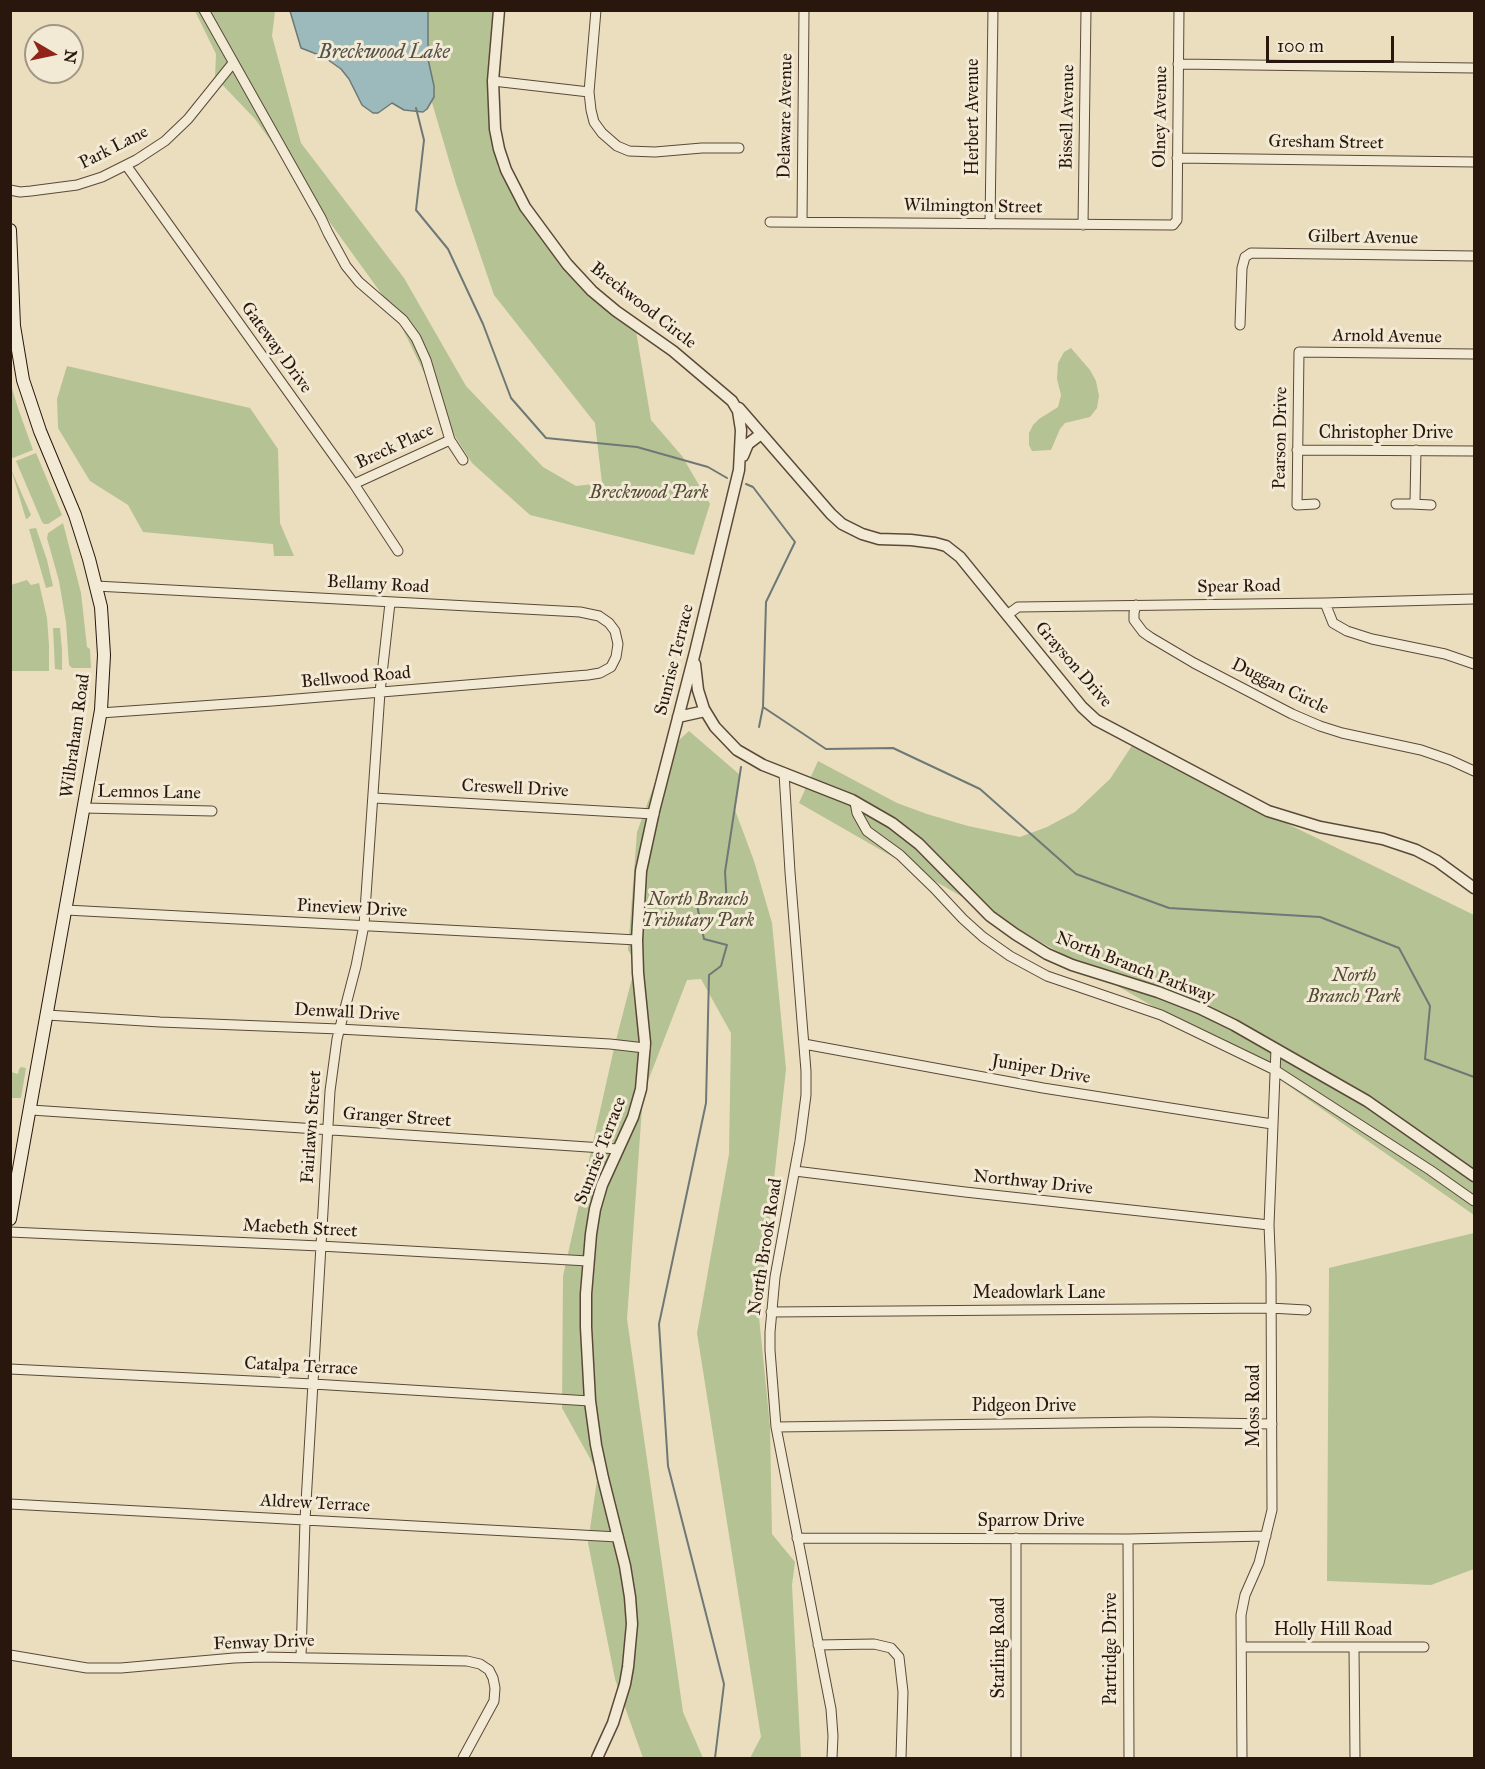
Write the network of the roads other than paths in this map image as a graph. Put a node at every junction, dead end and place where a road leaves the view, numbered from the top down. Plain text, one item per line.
1 (204, 10) edge
2 (499, 10) edge
3 (596, 10) edge
4 (804, 10) edge
5 (993, 10) edge
6 (1086, 10) edge
7 (1179, 10) edge
8 (233, 63) junction
9 (1178, 64) junction
10 (1474, 68) edge
11 (493, 81) junction
12 (589, 92) junction
13 (739, 148) dead end
14 (1177, 158) junction
15 (1474, 162) edge
16 (126, 165) junction
17 (10, 190) edge
18 (770, 222) dead end
19 (802, 222) junction
20 (990, 224) junction
21 (1175, 224) joint
22 (1083, 225) junction
23 (10, 230) edge
24 (1474, 256) edge
25 (1240, 325) dead end
26 (1299, 352) joint
27 (1474, 354) edge
28 (732, 400) junction
29 (761, 434) junction
30 (450, 440) junction
31 (1298, 450) junction
32 (1416, 450) junction
33 (1474, 451) edge
34 (463, 460) dead end
35 (739, 470) junction
36 (354, 484) junction
37 (1315, 504) dead end
38 (1396, 504) dead end
39 (1412, 504) junction
40 (1431, 505) dead end
41 (398, 551) dead end
42 (96, 586) junction
43 (1474, 599) edge
44 (390, 603) junction
45 (1325, 603) junction
46 (1136, 605) junction
47 (1007, 615) junction
48 (696, 649) junction
49 (1474, 664) edge
50 (612, 665) joint
51 (380, 692) junction
52 (705, 711) junction
53 (100, 713) junction
54 (678, 717) junction
55 (1474, 771) edge
56 (784, 773) junction
57 (374, 798) junction
58 (855, 802) junction
59 (84, 808) junction
60 (212, 811) dead end
61 (654, 814) junction
62 (1474, 888) edge
63 (66, 910) junction
64 (364, 925) junction
65 (637, 940) junction
66 (47, 1015) junction
67 (339, 1029) junction
68 (804, 1044) junction
69 (645, 1048) junction
70 (1276, 1049) junction
71 (1275, 1070) junction
72 (31, 1110) junction
73 (1272, 1124) junction
74 (328, 1130) junction
75 (618, 1149) junction
76 (795, 1171) junction
77 (1474, 1176) edge
78 (13, 1192) edge
79 (1474, 1202) edge
80 (10, 1219) edge
81 (1269, 1225) junction
82 (10, 1232) edge
83 (320, 1246) junction
84 (588, 1261) junction
85 (1270, 1308) junction
86 (1306, 1310) dead end
87 (771, 1312) junction
88 (10, 1369) edge
89 (313, 1384) junction
90 (590, 1401) junction
91 (1272, 1424) junction
92 (776, 1427) junction
93 (10, 1504) edge
94 (305, 1520) junction
95 (1266, 1536) junction
96 (618, 1537) junction
97 (797, 1538) junction
98 (1016, 1538) junction
99 (1128, 1539) junction
100 (818, 1645) junction
101 (1242, 1647) junction
102 (1354, 1647) junction
103 (1424, 1647) dead end
104 (10, 1655) edge
105 (301, 1657) junction
106 (463, 1758) edge
107 (597, 1758) edge
108 (832, 1758) edge
109 (901, 1758) edge
110 (1016, 1758) edge
111 (1129, 1758) edge
112 (1242, 1758) edge
113 (1355, 1758) edge

1 - 8 street
2 - 11 street, Breckwood Circle
3 - 12 street
4 - 19 street, Delaware Avenue
5 - 20 street, Herbert Avenue
6 - 22 street, Bissell Avenue
7 - 9 street, Olney Avenue
8 - 16 street, Park Lane
8 - 30 street
9 - 10 street
9 - 14 street, Olney Avenue
11 - 12 street
11 - 28 street, Breckwood Circle
12 - 13 street
14 - 15 street, Gresham Street
14 - 21 street, Olney Avenue
16 - 17 street, Park Lane
16 - 36 street, Gateway Drive
18 - 19 street, Wilmington Street
19 - 20 street, Wilmington Street
20 - 22 street, Wilmington Street
21 - 22 street, Wilmington Street
23 - 42 main road, Wilbraham Road
24 - 25 street, Gilbert Avenue
26 - 27 street, Arnold Avenue
26 - 31 street, Pearson Drive
28 - 29 street, Breckwood Circle
28 - 35 street
29 - 35 street
29 - 47 street, Grayson Drive
30 - 34 street
30 - 36 street, Breck Place
31 - 32 street, Christopher Drive
31 - 37 street, Pearson Drive
32 - 33 street, Christopher Drive
32 - 39 street
35 - 48 street, Sunrise Terrace
36 - 41 street, Gateway Drive
38 - 39 street
39 - 40 street
42 - 44 street, Bellamy Road
42 - 53 main road, Wilbraham Road
43 - 45 street, Spear Road
44 - 50 street, Bellamy Road
44 - 51 street, Fairlawn Street
45 - 46 street, Spear Road
45 - 49 street
46 - 47 street, Spear Road
46 - 55 street, Duggan Circle
47 - 62 street, Grayson Drive
48 - 52 street, North Branch Parkway
48 - 54 street, Sunrise Terrace
50 - 51 street, Bellwood Road
51 - 53 street, Bellwood Road
51 - 57 street, Fairlawn Street
52 - 54 street
52 - 56 street, North Branch Parkway
53 - 59 main road, Wilbraham Road
54 - 61 street, Sunrise Terrace
56 - 58 street, North Branch Parkway
56 - 68 street, North Brook Road
57 - 61 street, Creswell Drive
57 - 64 street, Fairlawn Street
58 - 70 street, North Branch Parkway
58 - 71 street
59 - 60 street, Lemnos Lane
59 - 63 main road, Wilbraham Road
61 - 65 street, Sunrise Terrace
63 - 64 street, Pineview Drive
63 - 66 main road, Wilbraham Road
64 - 65 street, Pineview Drive
64 - 67 street, Fairlawn Street
65 - 69 street, Sunrise Terrace
66 - 67 street, Denwall Drive
66 - 72 main road, Wilbraham Road
67 - 69 street, Denwall Drive
67 - 74 street, Fairlawn Street
68 - 73 street, Juniper Drive
68 - 76 street, North Brook Road
69 - 75 street, Sunrise Terrace
70 - 71 street, Moss Road
70 - 77 street, North Branch Parkway
71 - 73 street, Moss Road
71 - 79 street
72 - 74 street, Granger Street
72 - 78 main road, Wilbraham Road
73 - 81 street, Moss Road
74 - 75 street, Granger Street
74 - 83 street, Fairlawn Street
75 - 84 street, Sunrise Terrace
76 - 81 street, Northway Drive
76 - 87 street, North Brook Road
78 - 80 main road, Wilbraham Road
81 - 85 street, Moss Road
82 - 83 street, Maebeth Street
83 - 84 street, Maebeth Street
83 - 89 street, Fairlawn Street
84 - 90 street, Sunrise Terrace
85 - 86 street, Meadowlark Lane
85 - 87 street, Meadowlark Lane
85 - 91 street, Moss Road
87 - 92 street, North Brook Road
88 - 89 street, Catalpa Terrace
89 - 90 street, Catalpa Terrace
89 - 94 street, Fairlawn Street
90 - 96 street, Sunrise Terrace
91 - 92 street, Pidgeon Drive
91 - 95 street, Moss Road
92 - 97 street, North Brook Road
93 - 94 street, Aldrew Terrace
94 - 96 street, Aldrew Terrace
94 - 105 street, Fairlawn Street
95 - 99 street, Sparrow Drive
95 - 101 street, Moss Road
96 - 107 street, Sunrise Terrace
97 - 98 street, Sparrow Drive
97 - 100 street, North Brook Road
98 - 99 street, Sparrow Drive
98 - 110 street, Starling Road
99 - 111 street, Partridge Drive
100 - 108 street, North Brook Road
100 - 109 street
101 - 102 street, Holly Hill Road
101 - 112 street, Moss Road
102 - 103 street, Holly Hill Road
102 - 113 street
104 - 105 street, Fenway Drive
105 - 106 street, Fenway Drive

